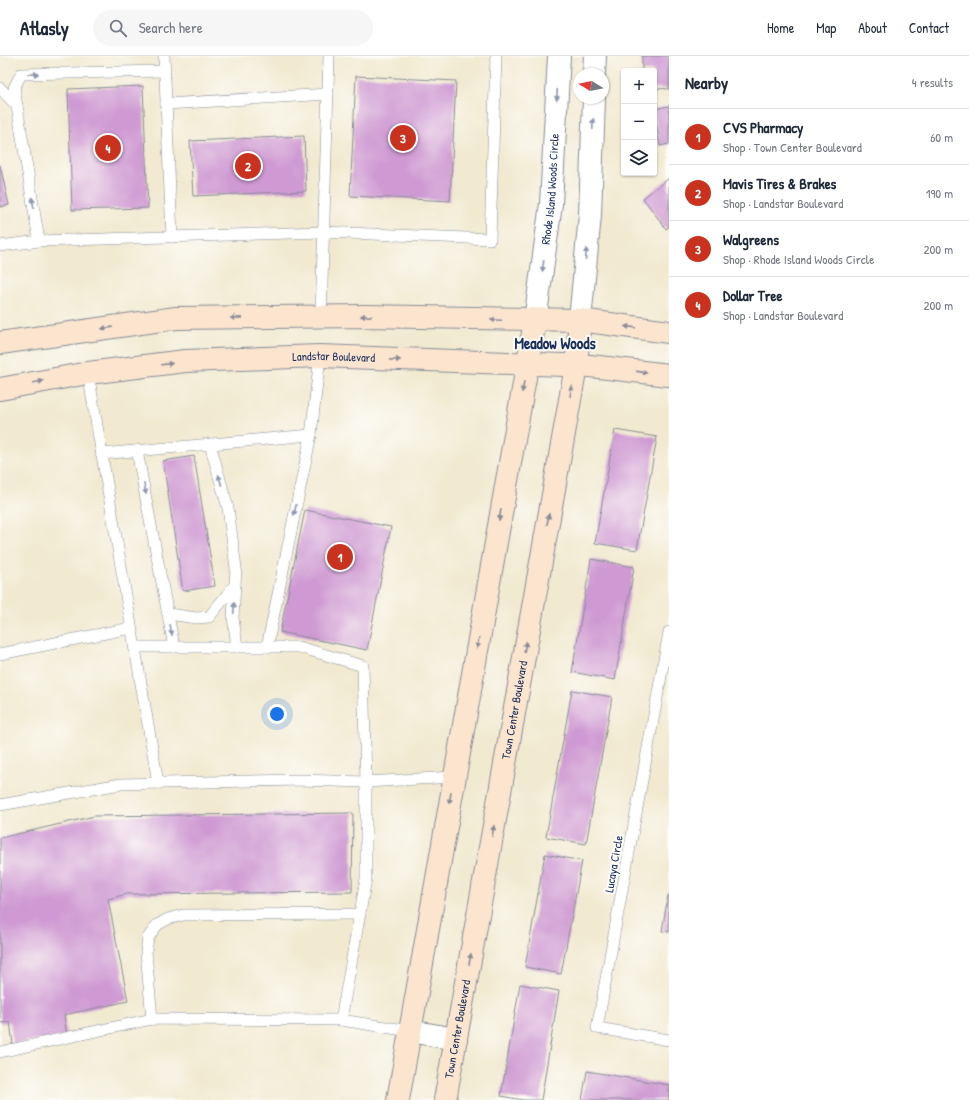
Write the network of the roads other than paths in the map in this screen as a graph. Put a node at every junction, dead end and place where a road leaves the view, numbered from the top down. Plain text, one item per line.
1 (164, 56) edge
2 (329, 56) edge
3 (496, 56) edge
4 (559, 56) edge
5 (595, 56) edge
6 (594, 68) edge
7 (165, 71) junction
8 (0, 88) edge
9 (328, 94) junction
10 (166, 104) junction
11 (594, 104) edge
12 (17, 106) junction
13 (324, 232) junction
14 (172, 237) junction
15 (39, 241) junction
16 (0, 246) edge
17 (321, 316) junction
18 (580, 320) junction
19 (535, 321) junction
20 (669, 332) edge
21 (0, 343) edge
22 (320, 356) junction
23 (527, 363) junction
24 (576, 366) junction
25 (88, 373) junction
26 (669, 375) edge
27 (0, 389) edge
28 (310, 435) junction
29 (210, 444) junction
30 (138, 450) junction
31 (101, 454) junction
32 (235, 585) junction
33 (169, 614) junction
34 (131, 628) junction
35 (669, 632) edge
36 (134, 647) junction
37 (174, 647) junction
38 (237, 647) junction
39 (267, 647) junction
40 (0, 654) edge
41 (454, 777) junction
42 (366, 782) junction
43 (158, 783) junction
44 (0, 805) edge
45 (360, 914) junction
46 (152, 1019) junction
47 (341, 1020) junction
48 (410, 1031) junction
49 (456, 1039) junction
50 (669, 1040) edge
51 (0, 1052) edge
52 (398, 1100) edge
53 (445, 1100) edge

1 - 7 lane
2 - 9 lane
3 - 13 lane
4 -> 19 street, Rhode Island Woods Circle
5 - 6 street
7 - 10 lane
12 -> 7 lane
8 - 12 lane
9 - 10 lane
9 - 13 lane
10 - 14 lane
18 -> 11 street
15 -> 12 lane
13 - 14 lane
13 - 17 lane
14 - 15 lane
15 - 16 lane
19 -> 17 main road
17 -> 21 main road
18 - 19 main road
20 -> 18 main road
18 - 24 main road, Town Center Boulevard
19 - 23 main road
22 -> 23 main road, Landstar Boulevard
25 -> 22 main road, Landstar Boulevard
22 - 28 lane
23 - 24 main road, Landstar Boulevard
23 -> 41 main road
24 -> 26 main road, Landstar Boulevard
49 -> 24 main road, Town Center Boulevard
27 -> 25 main road, Landstar Boulevard
25 - 31 lane
28 - 29 lane
28 -> 39 lane
29 - 30 lane
32 -> 29 lane
30 - 31 lane
30 -> 33 lane
31 - 34 lane
32 - 33 lane
38 -> 32 lane
33 -> 37 lane
34 - 36 lane
34 - 40 lane
35 - 50 lane, Lucaya Circle
36 - 37 lane
36 - 43 lane
37 - 38 lane
38 - 39 lane
39 - 42 lane
41 - 42 lane
41 -> 48 main road
42 - 43 lane
42 - 45 lane
43 - 44 lane
45 - 46 lane
45 - 47 lane
46 - 47 lane
46 - 51 lane
47 - 48 lane
48 - 49 street
48 - 52 main road
49 - 53 main road, Town Center Boulevard

